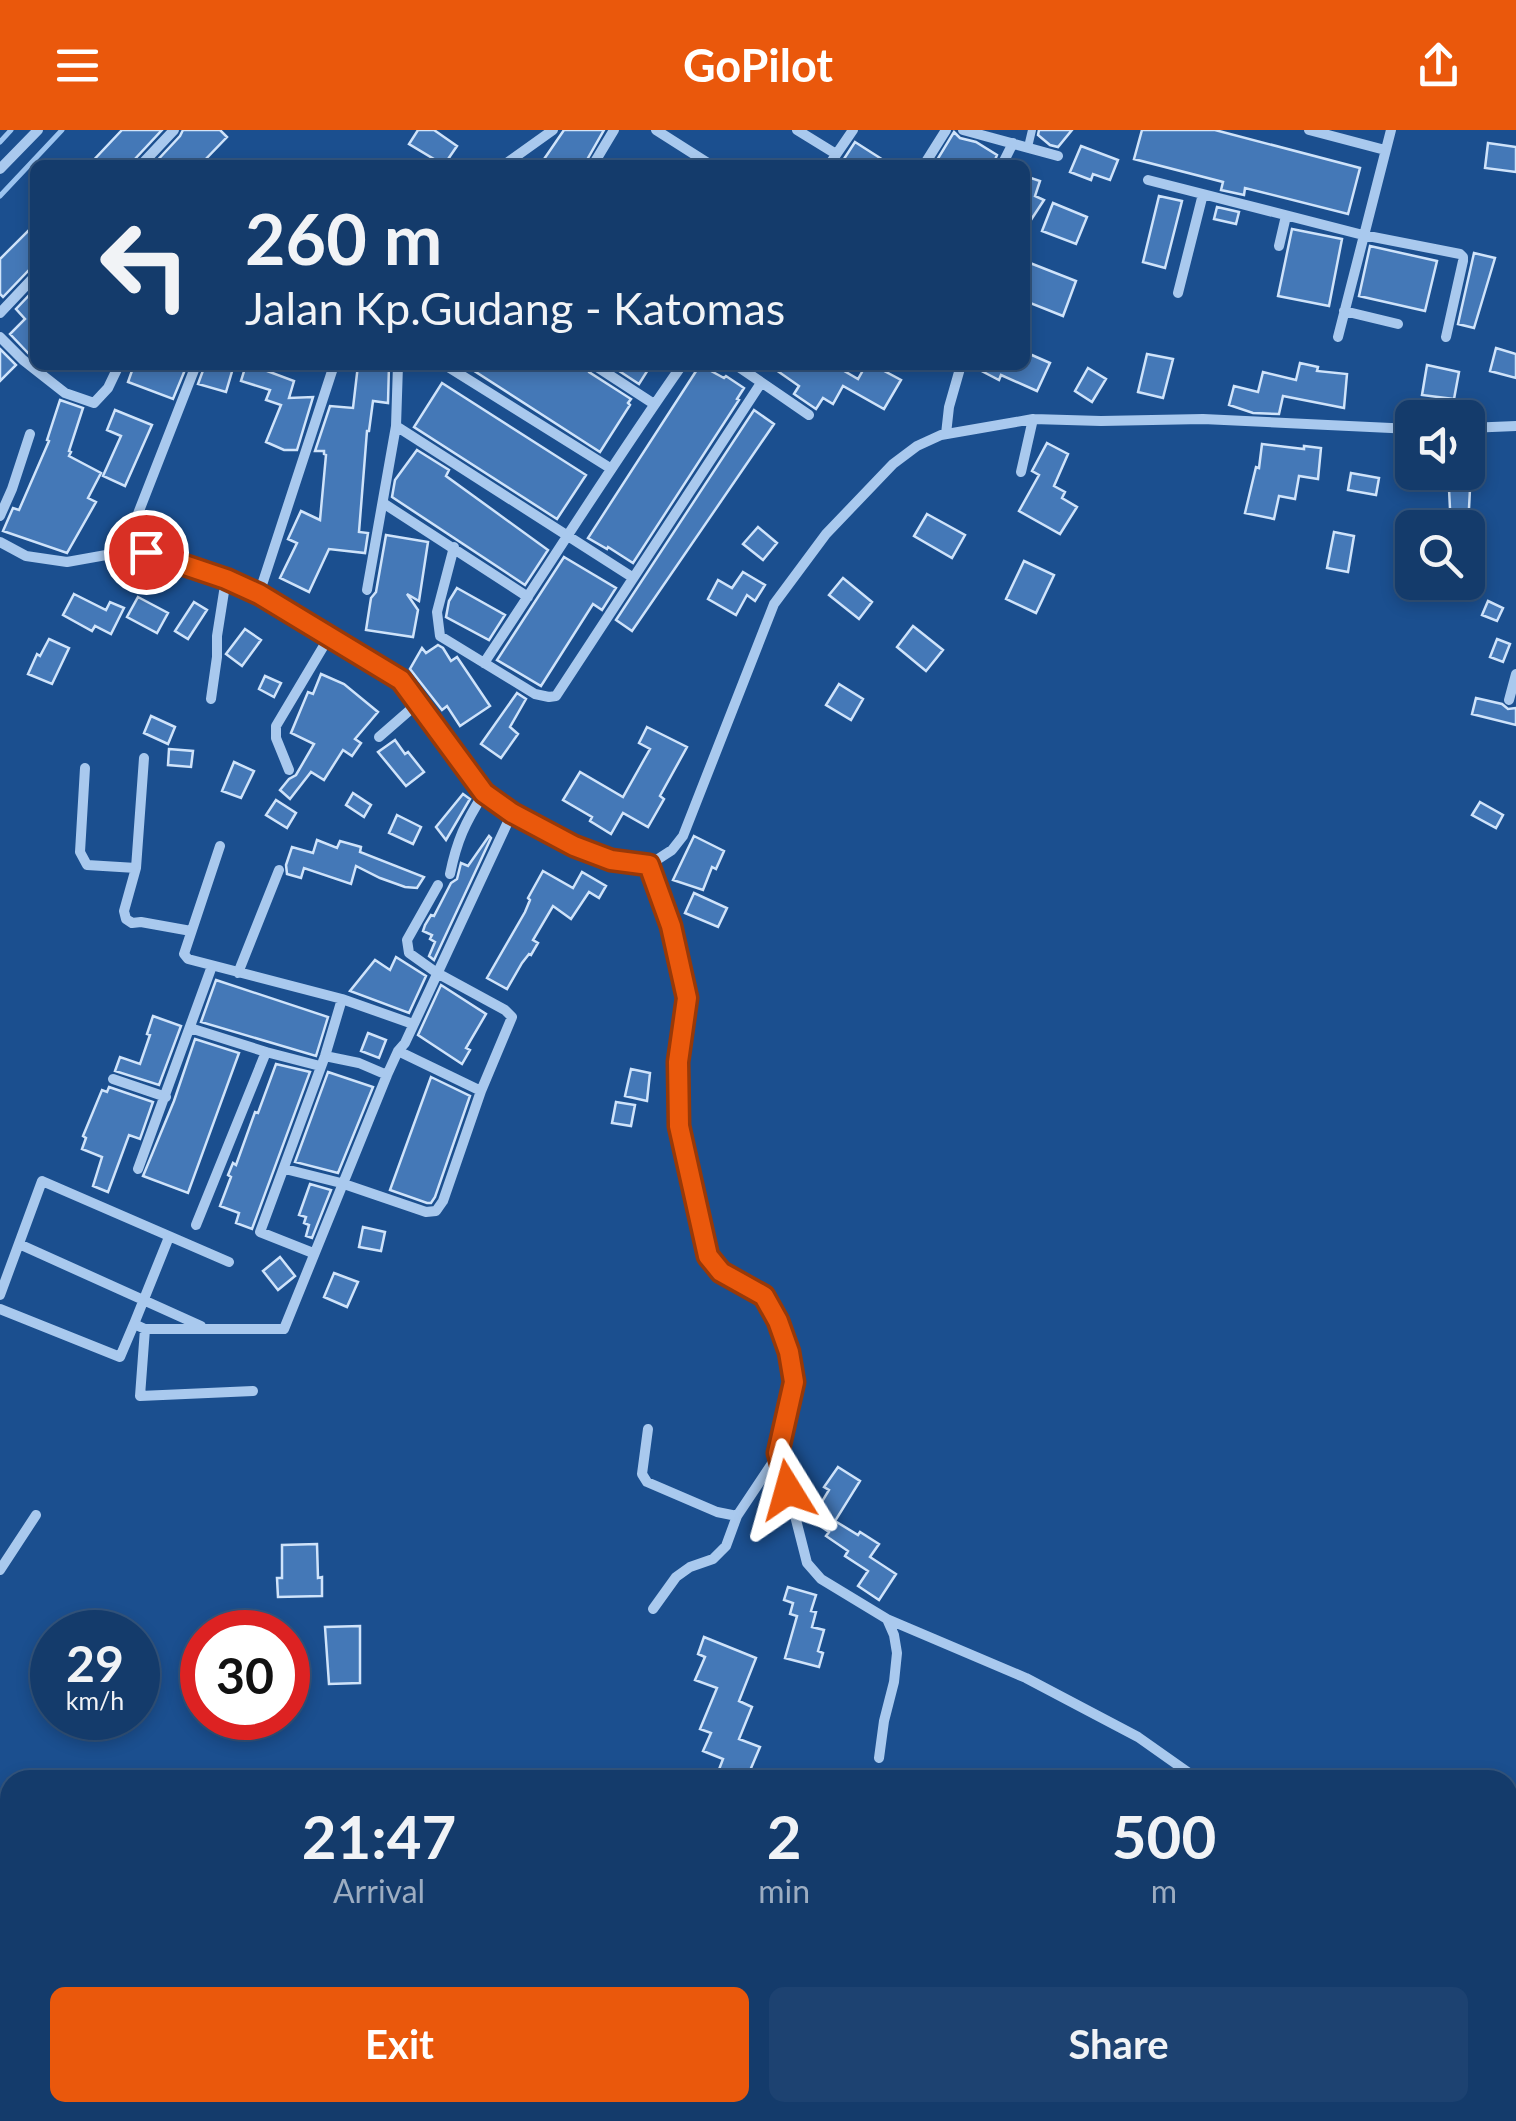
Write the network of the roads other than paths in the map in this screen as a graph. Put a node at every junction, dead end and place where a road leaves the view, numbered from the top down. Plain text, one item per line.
1 (38, 130) edge
2 (174, 130) edge
3 (552, 130) edge
4 (614, 130) edge
5 (656, 130) edge
6 (797, 130) edge
7 (852, 130) edge
8 (946, 130) edge
9 (963, 130) edge
10 (1032, 130) edge
11 (1309, 130) edge
12 (1391, 130) edge
13 (1013, 143) junction
14 (1028, 147) junction
15 (1385, 150) junction
16 (836, 154) junction
17 (1058, 156) dead end
18 (146, 160) edge
19 (511, 160) edge
20 (596, 160) edge
21 (703, 160) edge
22 (832, 160) edge
23 (927, 160) edge
24 (1004, 160) edge
25 (0, 169) edge
26 (1148, 180) dead end
27 (1203, 194) junction
28 (1286, 216) junction
29 (1363, 236) junction
30 (1279, 246) dead end
31 (30, 281) edge
32 (1178, 293) dead end
33 (1344, 312) junction
34 (0, 313) edge
35 (1398, 324) dead end
36 (1338, 336) dead end
37 (1446, 336) dead end
38 (0, 338) edge
39 (30, 366) edge
40 (36, 370) edge
41 (117, 370) edge
42 (194, 370) edge
43 (332, 370) edge
44 (398, 370) edge
45 (453, 370) edge
46 (602, 370) edge
47 (678, 370) edge
48 (743, 370) edge
49 (960, 370) edge
50 (761, 383) junction
51 (654, 404) junction
52 (809, 414) dead end
53 (1033, 419) junction
54 (396, 426) junction
55 (1516, 426) edge
56 (1485, 427) edge
57 (1395, 428) edge
58 (30, 434) dead end
59 (946, 434) junction
60 (610, 468) junction
61 (1021, 472) dead end
62 (382, 503) junction
63 (0, 516) edge
64 (568, 536) junction
65 (0, 542) edge
66 (454, 548) junction
67 (122, 552) junction
68 (632, 577) junction
69 (226, 579) junction
70 (367, 590) dead end
71 (259, 594) junction
72 (528, 597) junction
73 (330, 637) junction
74 (484, 663) junction
75 (1516, 674) edge
76 (211, 699) dead end
77 (1509, 700) dead end
78 (418, 703) junction
79 (379, 737) dead end
80 (144, 758) dead end
81 (85, 768) dead end
82 (289, 770) dead end
83 (484, 793) junction
84 (512, 813) junction
85 (220, 846) dead end
86 (649, 865) junction
87 (136, 868) junction
88 (280, 870) dead end
89 (450, 874) dead end
90 (438, 885) dead end
91 (191, 931) junction
92 (212, 966) junction
93 (238, 973) junction
94 (437, 973) junction
95 (342, 999) junction
96 (413, 1024) junction
97 (190, 1028) junction
98 (398, 1051) junction
99 (266, 1052) junction
100 (322, 1061) junction
101 (387, 1075) junction
102 (113, 1079) dead end
103 (481, 1091) junction
104 (166, 1097) junction
105 (138, 1168) dead end
106 (284, 1169) junction
107 (341, 1183) junction
108 (196, 1226) dead end
109 (169, 1236) junction
110 (19, 1244) junction
111 (313, 1254) junction
112 (230, 1262) dead end
113 (0, 1294) edge
114 (143, 1301) junction
115 (0, 1309) edge
116 (140, 1326) junction
117 (206, 1329) junction
118 (120, 1358) junction
119 (142, 1373) junction
120 (253, 1391) dead end
121 (648, 1429) dead end
122 (778, 1453) junction
123 (36, 1515) dead end
124 (737, 1516) junction
125 (0, 1570) edge
126 (654, 1609) dead end
127 (887, 1619) junction
128 (879, 1758) dead end
129 (1185, 1770) edge

1 - 25 street
2 - 18 street
3 - 19 street
4 - 20 street
5 - 21 street
6 - 16 street
7 - 16 street
8 - 23 street
9 - 13 street
10 - 14 lane
11 - 15 street
12 - 15 street
13 - 14 street
13 - 24 street
14 - 17 street
15 - 29 street
16 - 22 street
26 - 27 street
27 - 28 street
27 - 32 street
28 - 29 street
28 - 30 street
29 - 33 street
29 - 37 street
31 - 34 street
33 - 35 street
33 - 36 street
38 - 39 street
40 - 41 street
42 - 67 street
43 - 71 street
44 - 54 street
45 - 60 street
46 - 51 street
47 - 51 street
48 - 50 street
49 - 59 street
50 - 52 street
50 - 68 street
51 - 60 street
53 - 57 street
53 - 59 street
53 - 61 street
54 - 62 street
54 - 64 street
55 - 56 street
58 - 63 street
59 - 86 street
60 - 64 street
62 - 66 street
62 - 70 street
64 - 68 street
64 - 72 street
65 - 67 street
66 - 72 street
66 - 74 street
67 - 69 street
68 - 74 street
69 - 71 street
69 - 76 street
71 - 73 street
72 - 74 street
73 - 78 street
73 - 82 street
75 - 77 street
78 - 79 street
78 - 83 street
80 - 87 street
81 - 87 street
83 - 84 street
83 - 89 street
84 - 86 street
84 - 94 street
85 - 91 street
86 - 122 street
87 - 91 street
88 - 93 street
90 - 94 street
91 - 92 street
92 - 93 street
92 - 97 street
93 - 95 street
94 - 96 street
94 - 103 street
95 - 96 street
95 - 100 street
96 - 98 street
97 - 99 street
97 - 104 street
98 - 101 street
98 - 103 street
99 - 100 street
99 - 108 street
100 - 101 street
100 - 106 street
101 - 107 street
102 - 104 street
103 - 107 street
104 - 105 street
106 - 107 street
106 - 111 street
107 - 111 street
109 - 110 street
109 - 112 street
109 - 114 street
110 - 113 street
110 - 114 street
111 - 117 street
114 - 116 street
114 - 117 street
115 - 118 street
116 - 117 street
116 - 118 street
116 - 119 street
118 - 119 street
119 - 120 street
121 - 124 street
122 - 124 street
122 - 127 street
123 - 125 street
124 - 126 street
127 - 128 street
127 - 129 street

